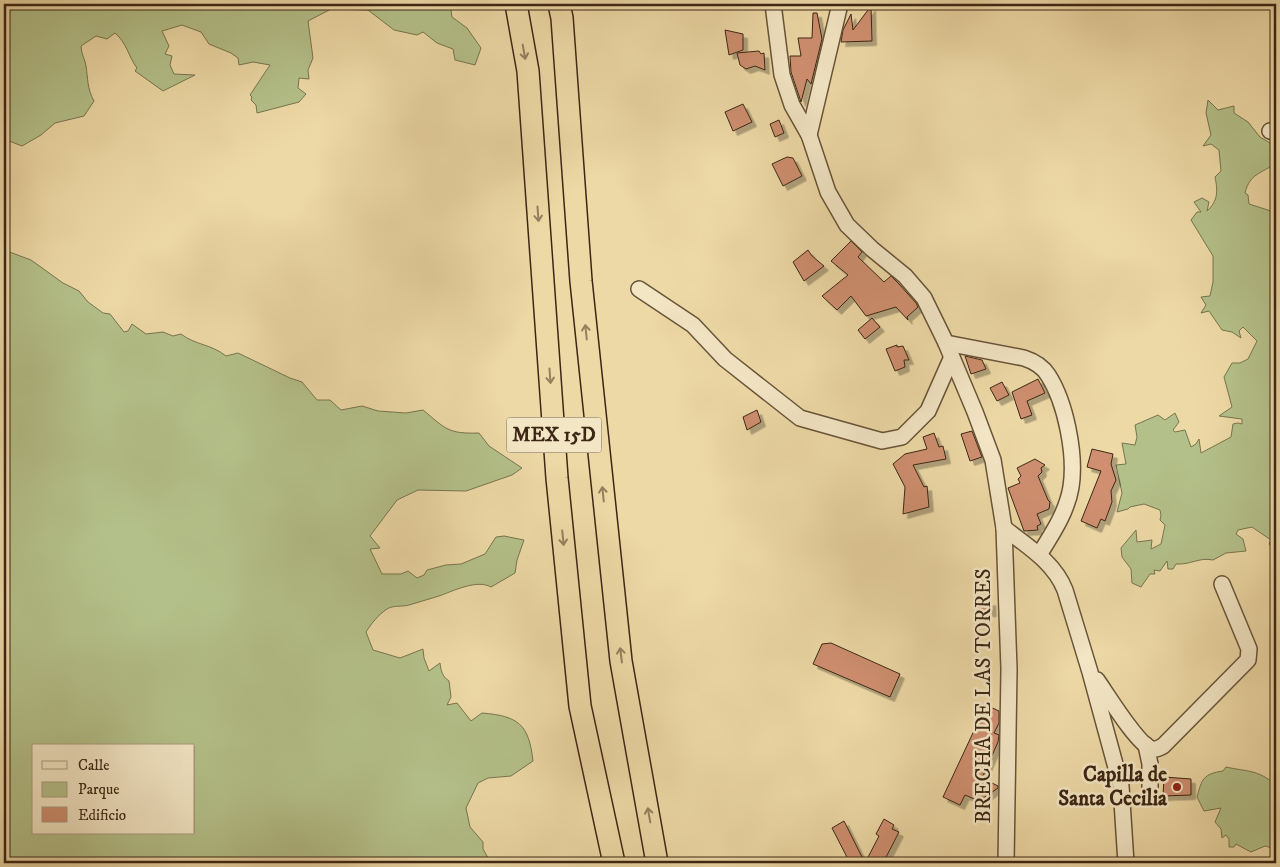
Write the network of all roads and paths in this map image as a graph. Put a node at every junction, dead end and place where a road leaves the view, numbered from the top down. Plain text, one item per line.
1 (516, 4) edge
2 (559, 4) edge
3 (774, 4) edge
4 (840, 4) edge
5 (809, 136) junction
6 (639, 289) dead end
7 (946, 343) junction
8 (952, 359) junction
9 (1004, 528) junction
10 (1039, 555) junction
11 (1222, 584) dead end
12 (1090, 672) junction
13 (1146, 745) junction
14 (1150, 799) dead end
15 (614, 863) edge
16 (657, 863) edge
17 (1006, 863) edge
18 (1126, 863) edge

1 -> 15 highway, MEX 15D
16 -> 2 highway, MEX 15D
3 - 5 street, BRECHA DE LAS TORRES
4 - 5 street
5 - 7 street, BRECHA DE LAS TORRES
6 - 8 street
7 - 8 street, BRECHA DE LAS TORRES
7 - 10 street
8 - 9 street, BRECHA DE LAS TORRES
9 - 10 street
9 - 17 street, BRECHA DE LAS TORRES
10 - 12 street
11 - 13 street
12 - 13 street
12 - 18 street
13 - 14 street

